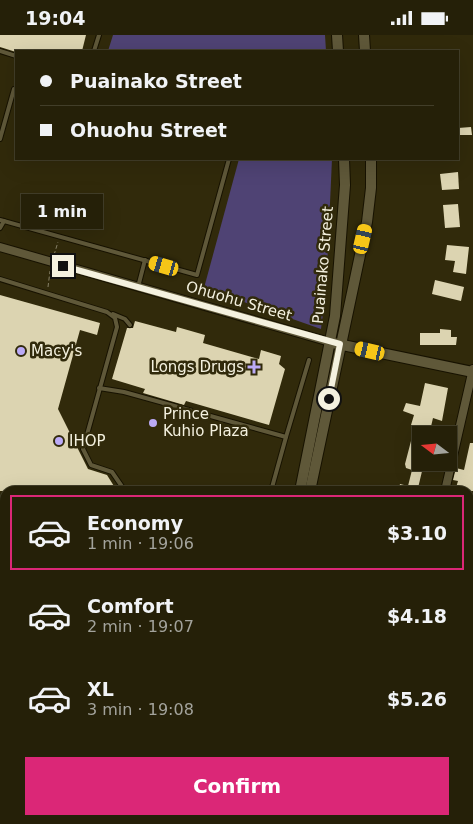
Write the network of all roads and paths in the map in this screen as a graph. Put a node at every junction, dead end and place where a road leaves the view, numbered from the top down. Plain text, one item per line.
1 (99, 35) edge
2 (337, 35) edge
3 (364, 35) edge
4 (94, 50) edge
5 (338, 50) edge
6 (365, 50) edge
7 (0, 51) edge
8 (15, 56) edge
9 (15, 89) edge
10 (0, 139) edge
11 (229, 160) edge
12 (344, 160) edge
13 (371, 160) edge
14 (2, 221) edge
15 (0, 228) edge
16 (0, 247) edge
17 (145, 260) junction
18 (0, 279) edge
19 (138, 287) junction
20 (111, 314) junction
21 (130, 325) dead end
22 (335, 343) junction
23 (309, 360) dead end
24 (473, 370) edge
25 (99, 388) junction
26 (286, 437) junction
27 (122, 486) edge
28 (272, 486) edge
29 (301, 486) edge
30 (311, 486) edge
31 (446, 486) edge

1 - 4 lane
2 - 5 street
3 - 6 street
7 - 8 lane
9 - 10 lane
11 - 17 lane
12 - 22 street, Puainako Street
13 - 22 street, Puainako Street
14 - 15 lane
14 - 17 lane
16 - 19 street, Ohuohu Street
17 - 19 lane
18 - 20 lane
19 - 22 street, Ohuohu Street
20 - 21 lane
20 - 25 lane
22 - 24 street, Ohuohu Street
22 - 29 street, Puainako Street
22 - 30 street, Puainako Street
23 - 26 lane
24 - 31 street
25 - 26 lane
25 - 27 lane
26 - 28 lane

